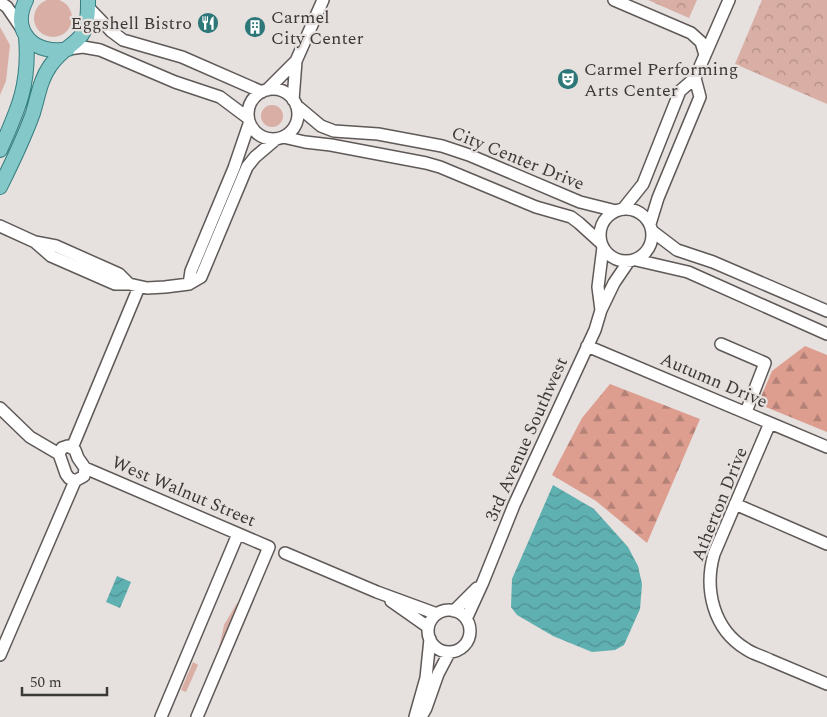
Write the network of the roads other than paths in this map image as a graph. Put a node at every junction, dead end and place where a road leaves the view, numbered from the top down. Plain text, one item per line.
1 (26, 0) edge
2 (323, 0) edge
3 (614, 0) edge
4 (729, 0) edge
5 (0, 2) edge
6 (87, 3) edge
7 (24, 34) junction
8 (68, 49) junction
9 (705, 55) junction
10 (296, 61) junction
11 (695, 78) junction
12 (264, 91) junction
13 (295, 102) junction
14 (248, 121) junction
15 (279, 138) junction
16 (0, 150) edge
17 (0, 187) edge
18 (619, 210) junction
19 (0, 226) edge
20 (651, 228) junction
21 (602, 245) junction
22 (632, 260) junction
23 (189, 284) junction
24 (134, 285) junction
25 (601, 310) junction
26 (827, 311) edge
27 (827, 334) edge
28 (721, 344) dead end
29 (587, 346) junction
30 (0, 408) edge
31 (746, 412) junction
32 (770, 423) junction
33 (827, 447) edge
34 (72, 448) junction
35 (59, 454) junction
36 (85, 468) junction
37 (76, 481) junction
38 (736, 504) junction
39 (238, 534) junction
40 (827, 544) edge
41 (285, 553) dead end
42 (483, 582) junction
43 (377, 592) junction
44 (454, 611) junction
45 (437, 614) junction
46 (466, 617) junction
47 (429, 633) junction
48 (449, 653) junction
49 (0, 655) edge
50 (827, 684) edge
51 (161, 717) edge
52 (197, 717) edge
53 (416, 717) edge
54 (421, 717) edge

1 - 7 main road
2 - 10 street
3 - 9 street
4 - 9 street
5 - 7 street
6 - 8 main road
6 - 12 street
7 - 8 main road
7 - 16 main road
8 - 14 street
8 - 17 main road
9 - 11 street
10 - 12 street
10 - 13 street
11 - 18 street
11 - 20 street
12 - 13 street
12 - 14 street
13 - 15 street
13 - 18 street, City Center Drive
14 - 15 street
14 - 23 street
15 - 21 street, City Center Drive
15 - 23 street
18 - 20 street
18 - 21 street
19 - 24 street
20 - 22 street
20 - 26 street
21 - 22 street
21 - 25 street, 3rd Avenue Southwest
22 - 25 street, 3rd Avenue Southwest
22 - 27 street
23 - 24 street
24 - 34 street
25 - 29 street, 3rd Avenue Southwest
28 - 31 street
29 - 31 street, Autumn Drive
29 - 42 street, 3rd Avenue Southwest
30 - 35 street
31 - 32 street, Autumn Drive
32 - 33 street, Autumn Drive
32 - 38 street, Atherton Drive
34 - 35 street
34 - 36 street
35 - 37 street
36 - 37 street
36 - 39 street, West Walnut Street
37 - 49 street
38 - 40 street
38 - 50 street, Atherton Drive
39 - 51 street
39 - 52 street, West Walnut Street
41 - 43 street
42 - 44 street, 3rd Avenue Southwest
42 - 46 street, 3rd Avenue Southwest
43 - 45 street
43 - 47 street
44 - 45 street
44 - 46 street
45 - 47 street
46 - 48 street
47 - 48 street
47 - 53 street
48 - 54 street

